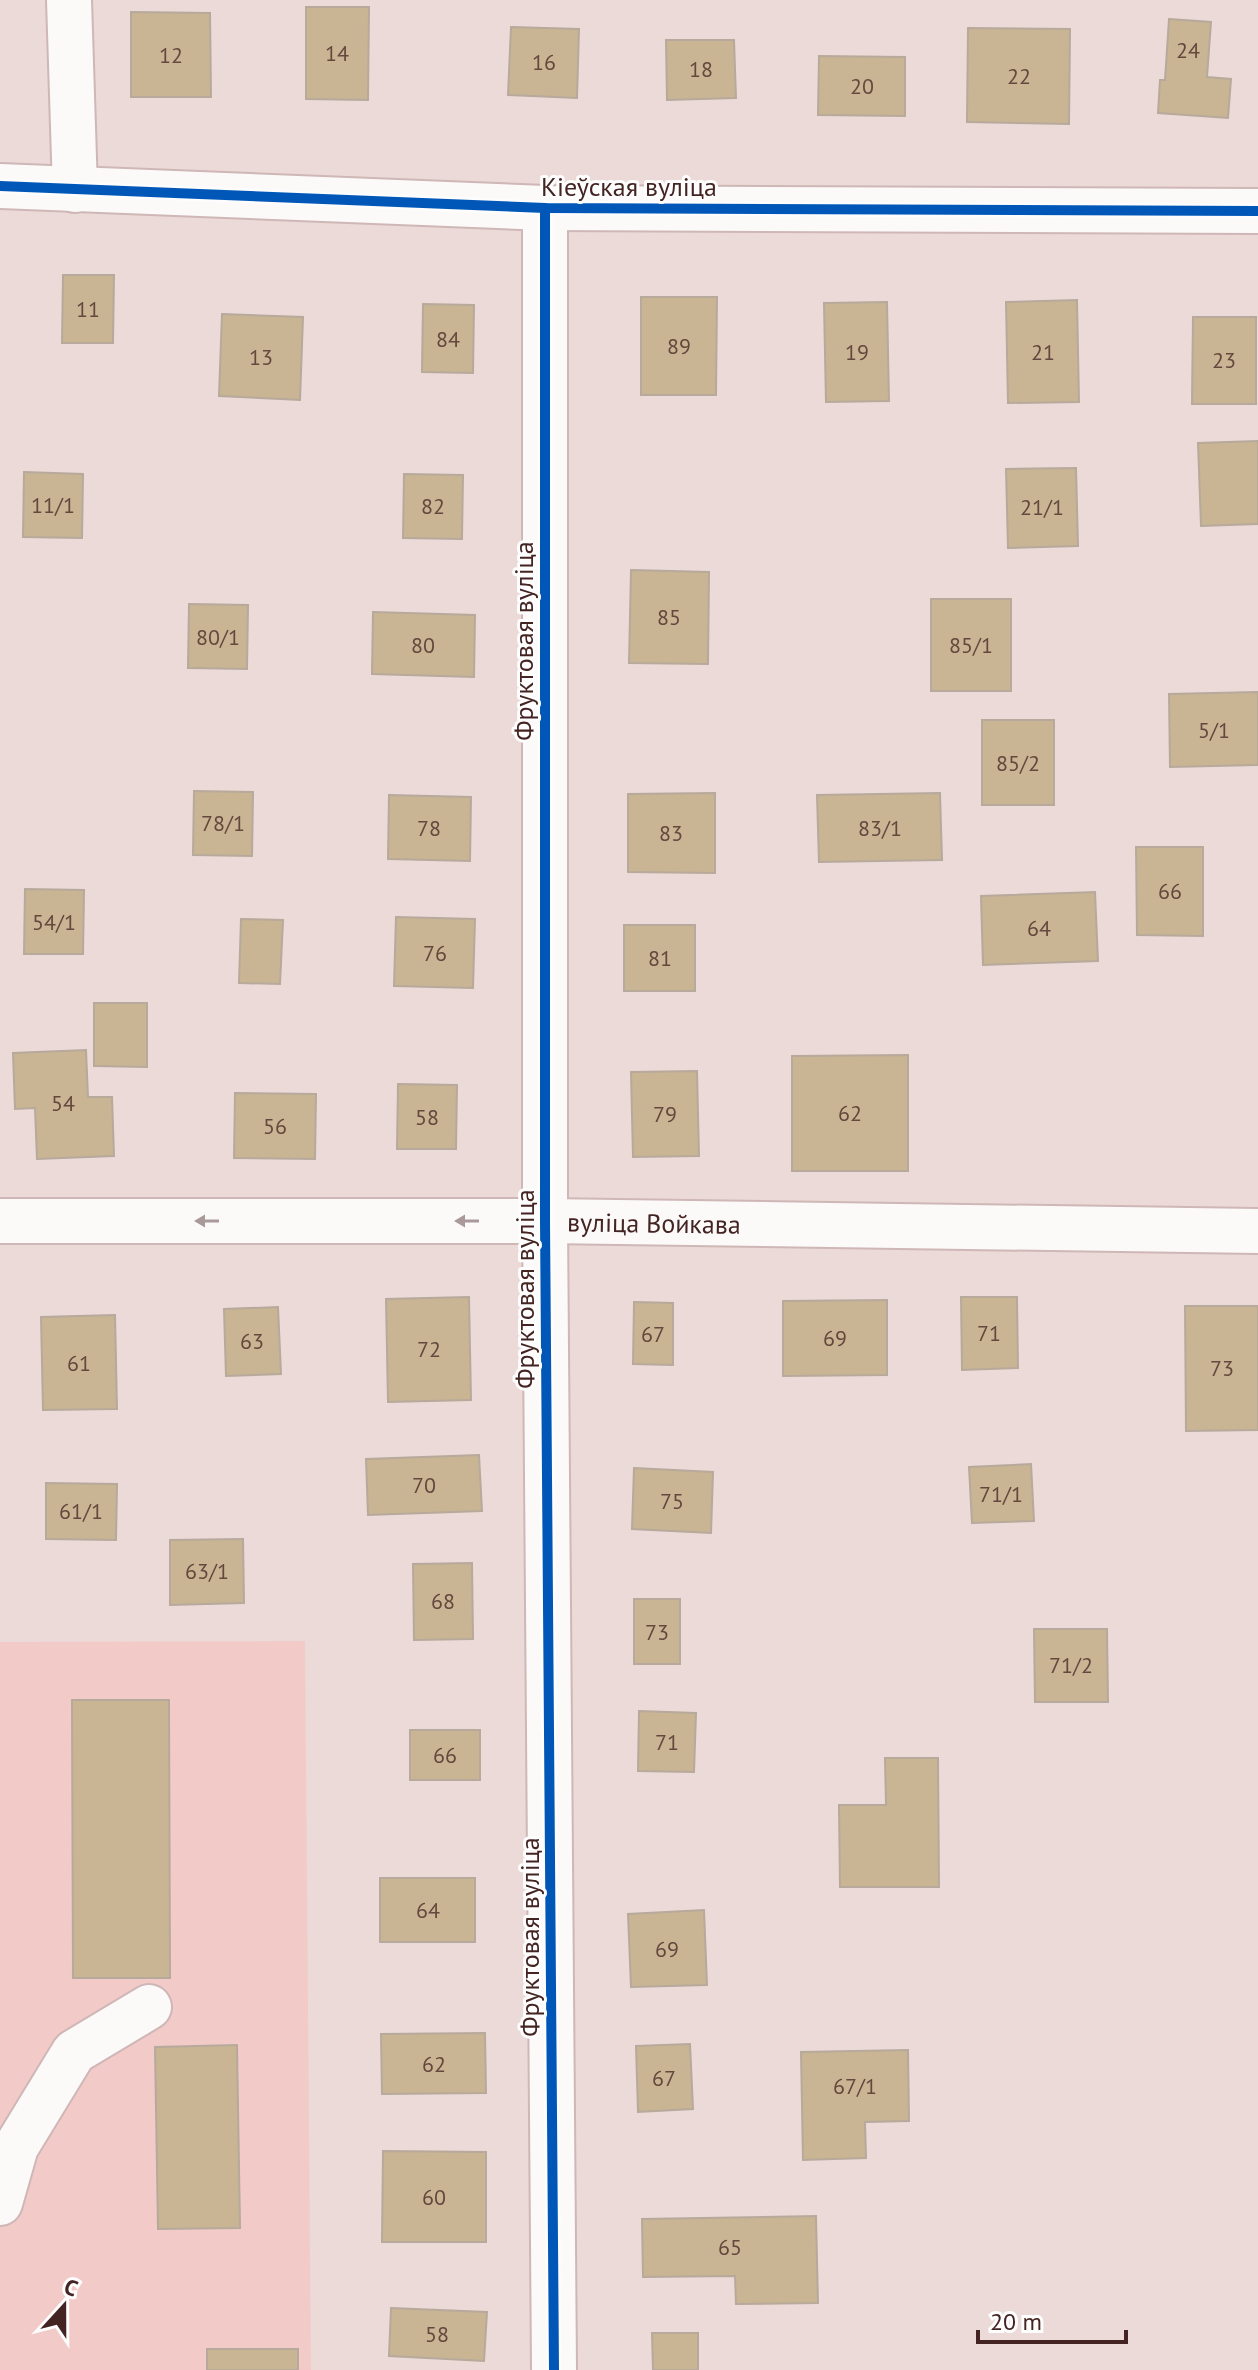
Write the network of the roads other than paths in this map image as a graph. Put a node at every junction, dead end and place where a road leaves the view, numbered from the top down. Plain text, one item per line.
1 (69, 0) edge
2 (0, 186) edge
3 (75, 190) junction
4 (545, 208) junction
5 (1258, 211) edge
6 (0, 1221) edge
7 (545, 1221) junction
8 (1258, 1231) edge
9 (149, 2007) dead end
10 (0, 2203) edge
11 (554, 2370) edge

1 - 3 street
2 - 3 street, Кіеўская вуліца
3 - 4 street, Кіеўская вуліца
4 - 5 street, Кіеўская вуліца
4 - 7 street, Фруктовая вуліца
7 -> 6 street, вуліца Войкава
7 - 8 street, вуліца Войкава
7 - 11 street, Фруктовая вуліца
9 - 10 street

